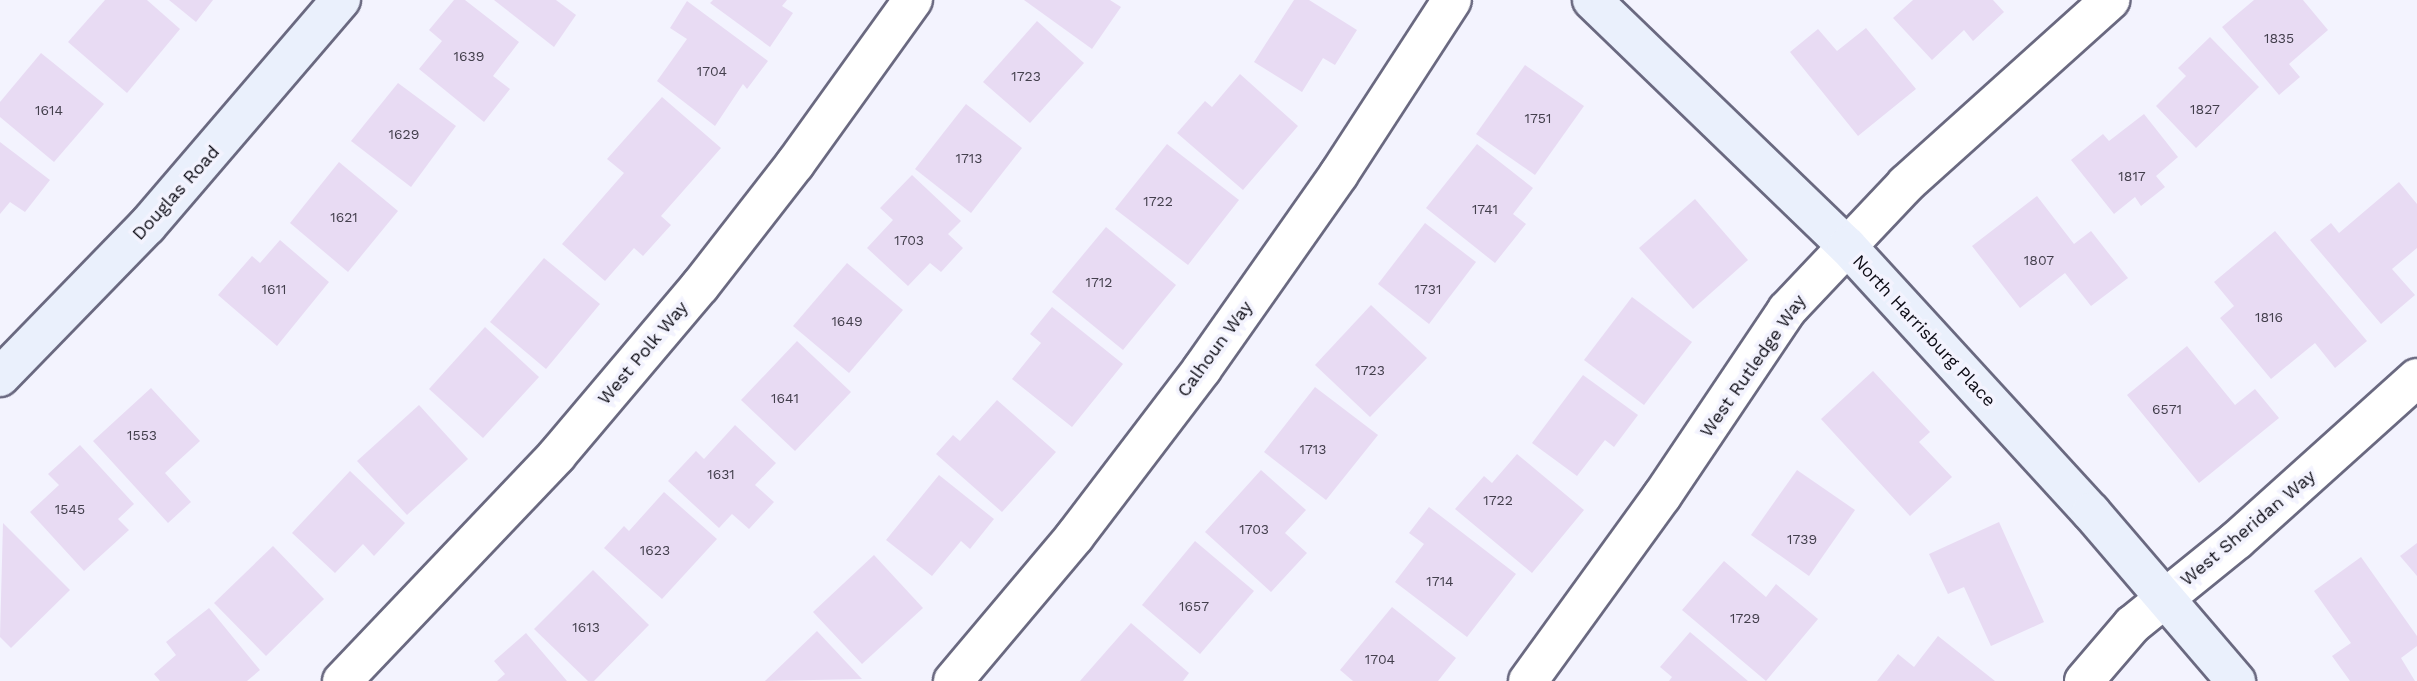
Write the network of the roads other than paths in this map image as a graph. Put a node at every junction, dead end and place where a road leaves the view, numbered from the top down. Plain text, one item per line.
1 (341, 0) edge
2 (913, 0) edge
3 (1452, 0) edge
4 (1592, 0) edge
5 (2110, 0) edge
6 (1847, 246) junction
7 (0, 377) edge
8 (2417, 378) edge
9 (2164, 598) junction
10 (342, 681) edge
11 (953, 681) edge
12 (1528, 681) edge
13 (2084, 681) edge
14 (2236, 681) edge

1 - 7 street, Douglas Road
2 - 10 street, West Polk Way
3 - 11 street, Calhoun Way
4 - 6 street, North Harrisburg Place
5 - 6 street, West Rutledge Way
6 - 9 street, North Harrisburg Place
6 - 12 street, West Rutledge Way
8 - 9 street, West Sheridan Way
9 - 13 street, West Sheridan Way
9 - 14 street, North Harrisburg Place

